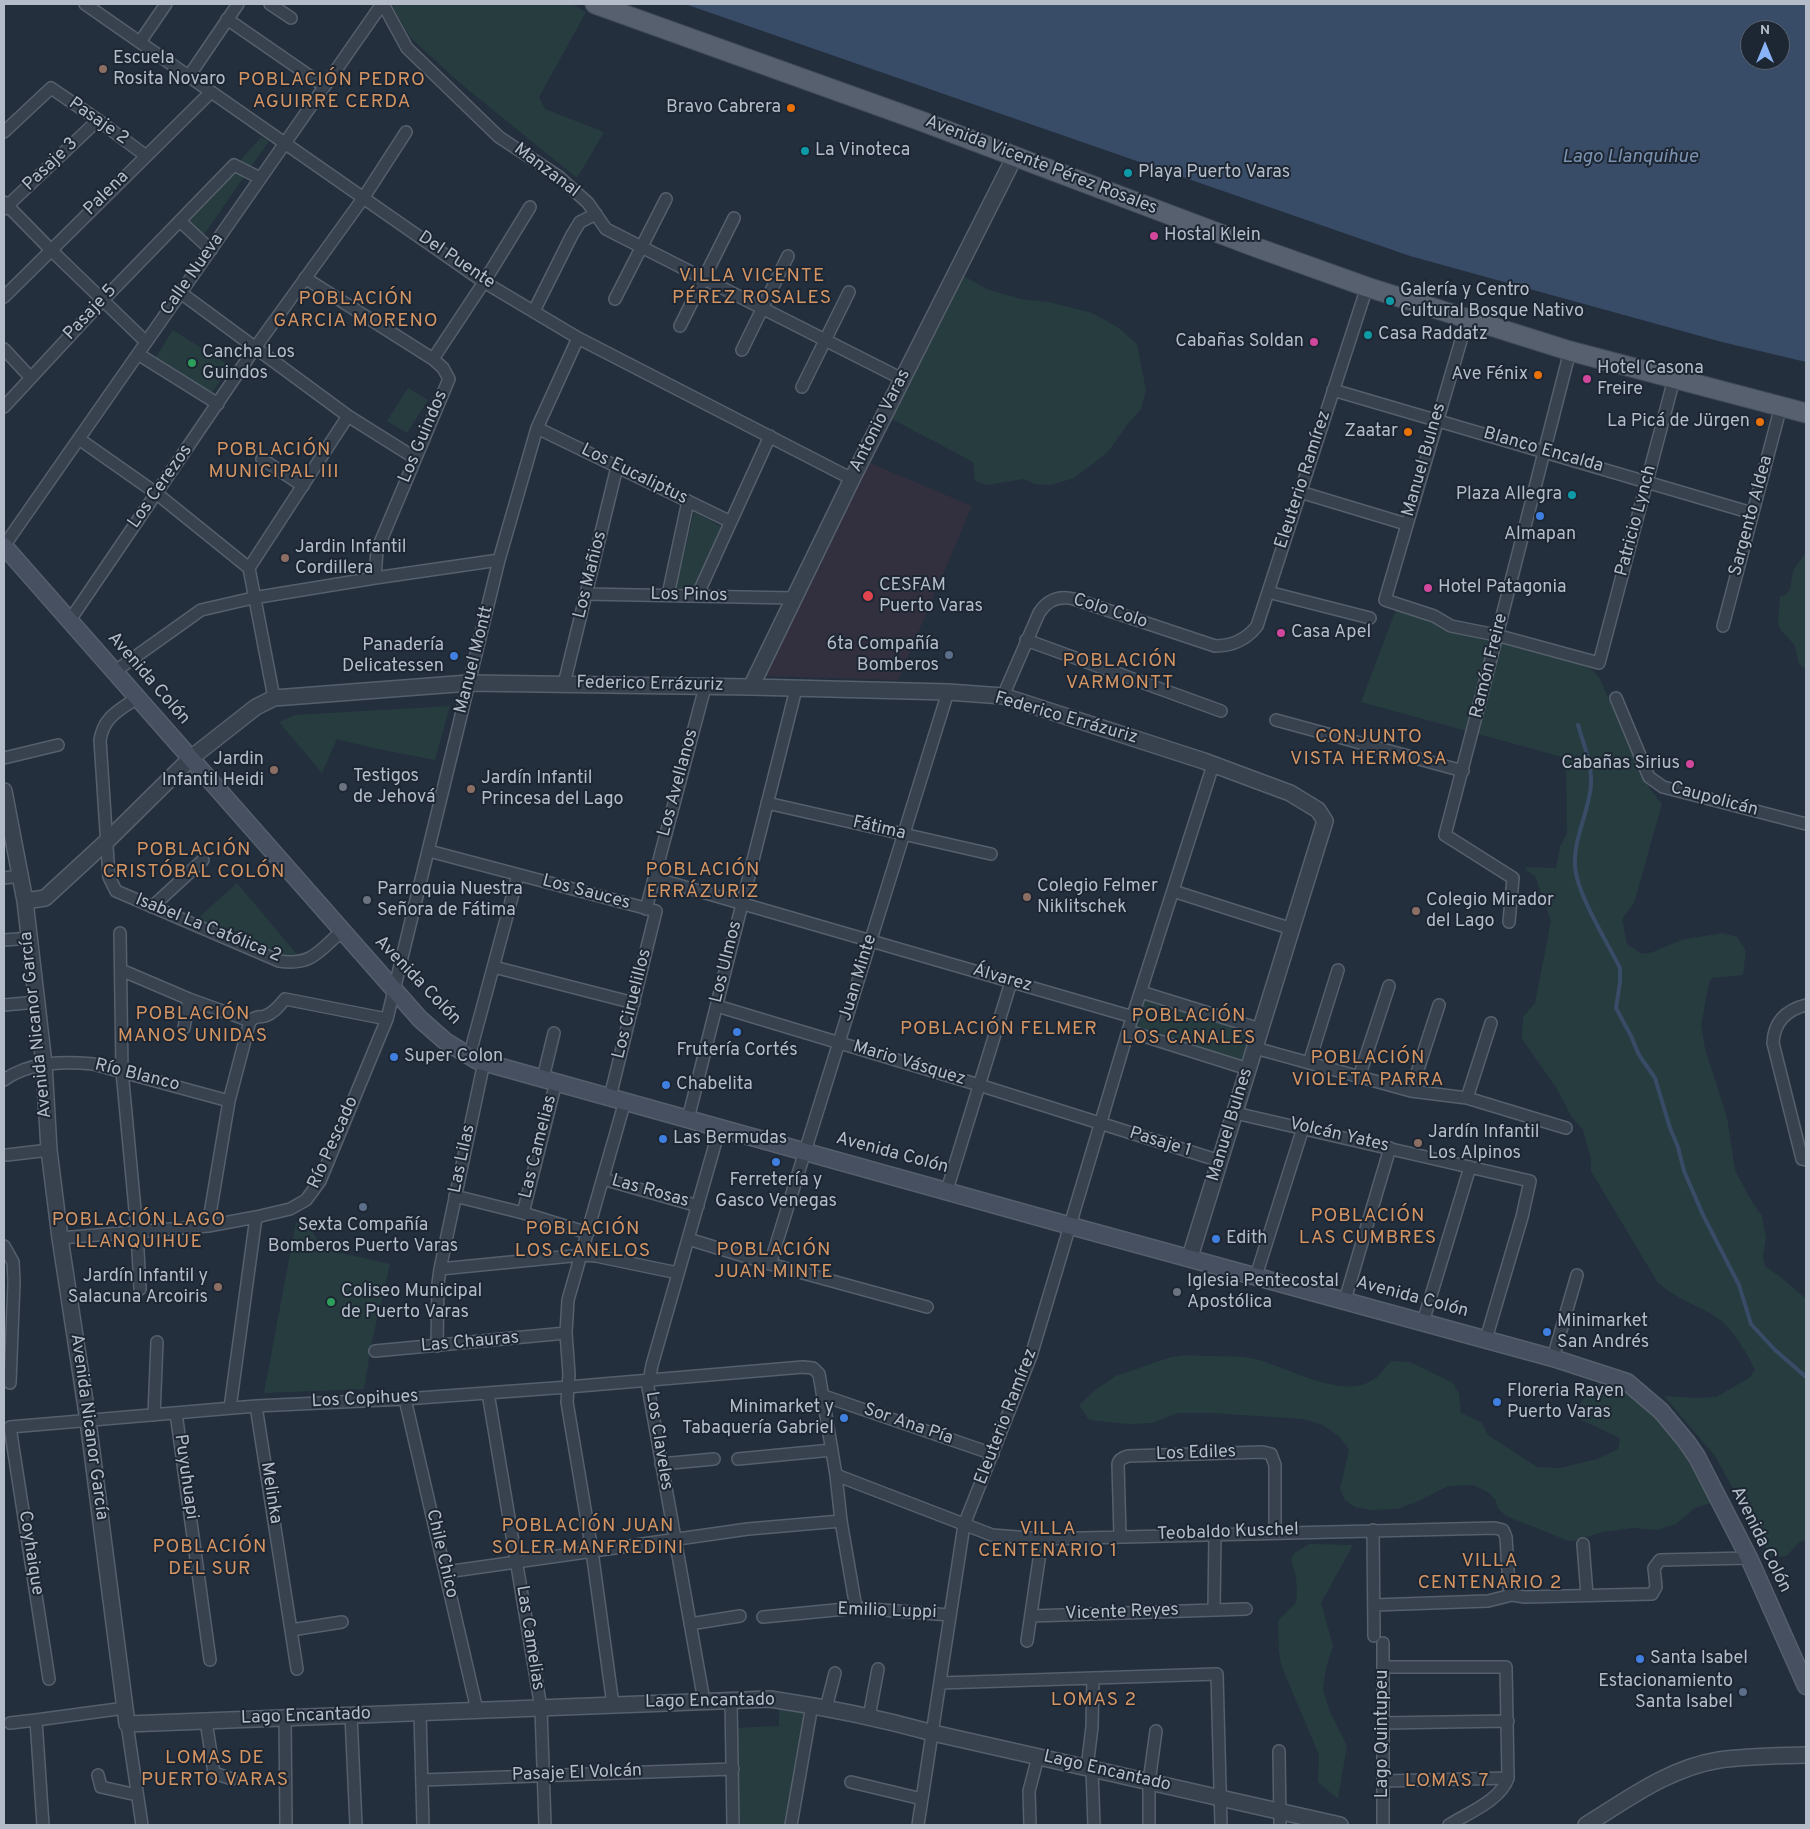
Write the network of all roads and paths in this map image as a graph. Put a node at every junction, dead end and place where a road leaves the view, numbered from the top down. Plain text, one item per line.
1 (85, 4) edge
2 (166, 4) edge
3 (238, 4) edge
4 (270, 4) edge
5 (382, 4) edge
6 (595, 4) edge
7 (291, 18) dead end
8 (227, 19) junction
9 (140, 42) junction
10 (188, 76) junction
11 (324, 86) junction
12 (211, 92) junction
13 (98, 120) junction
14 (4, 132) edge
15 (406, 132) dead end
16 (285, 143) junction
17 (146, 156) junction
18 (1015, 156) junction
19 (260, 178) junction
20 (364, 198) junction
21 (666, 199) dead end
22 (5, 206) edge
23 (530, 207) dead end
24 (596, 214) junction
25 (734, 218) dead end
26 (180, 221) junction
27 (641, 246) junction
28 (51, 250) junction
29 (211, 250) junction
30 (788, 256) dead end
31 (305, 278) junction
32 (704, 278) junction
33 (484, 282) junction
34 (1367, 287) junction
35 (849, 292) dead end
36 (180, 293) junction
37 (4, 297) edge
38 (615, 298) dead end
39 (104, 299) junction
40 (763, 308) junction
41 (534, 311) junction
42 (1466, 320) junction
43 (680, 326) dead end
44 (578, 338) junction
45 (825, 340) junction
46 (146, 342) junction
47 (255, 348) junction
48 (4, 349) edge
49 (742, 350) dead end
50 (1570, 351) junction
51 (138, 354) junction
52 (433, 359) junction
53 (31, 378) junction
54 (1674, 378) junction
55 (902, 380) junction
56 (802, 387) dead end
57 (1333, 390) junction
58 (218, 404) junction
59 (1781, 406) junction
60 (4, 407) edge
61 (1806, 413) edge
62 (348, 416) junction
63 (1436, 420) junction
64 (537, 428) junction
65 (770, 436) junction
66 (79, 439) junction
67 (1544, 452) junction
68 (415, 458) junction
69 (262, 459) dead end
70 (617, 467) junction
71 (852, 479) junction
72 (1647, 482) junction
73 (303, 486) junction
74 (1300, 492) junction
75 (156, 493) junction
76 (688, 501) junction
77 (1752, 513) junction
78 (731, 522) junction
79 (1406, 524) junction
80 (4, 546) edge
81 (499, 560) junction
82 (248, 568) junction
83 (376, 578) junction
84 (1268, 592) junction
85 (586, 594) junction
86 (668, 596) junction
87 (697, 596) junction
88 (253, 598) junction
89 (793, 598) junction
90 (1370, 618) dead end
91 (70, 620) junction
92 (1723, 626) dead end
93 (1496, 635) junction
94 (1026, 640) junction
95 (1215, 646) joint
96 (114, 672) junction
97 (470, 683) junction
98 (564, 684) junction
99 (705, 687) junction
100 (751, 687) junction
101 (796, 689) junction
102 (948, 692) junction
103 (1004, 696) junction
104 (138, 698) junction
105 (274, 698) junction
106 (1616, 698) dead end
107 (1221, 711) dead end
108 (1276, 720) dead end
109 (58, 745) dead end
110 (4, 758) edge
111 (191, 758) junction
112 (1214, 764) junction
113 (1463, 771) junction
114 (4, 791) edge
115 (767, 803) junction
116 (1325, 821) joint
117 (1806, 824) edge
118 (904, 834) junction
119 (107, 841) junction
120 (429, 851) junction
121 (991, 854) dead end
122 (203, 860) dead end
123 (518, 875) junction
124 (21, 876) junction
125 (4, 878) edge
126 (654, 878) junction
127 (1173, 891) junction
128 (25, 902) junction
129 (742, 903) junction
130 (152, 907) junction
131 (651, 910) junction
132 (1509, 922) dead end
133 (1292, 929) junction
134 (342, 931) junction
135 (120, 933) dead end
136 (30, 938) junction
137 (4, 940) edge
138 (870, 940) junction
139 (494, 967) junction
140 (121, 970) junction
141 (1338, 970) dead end
142 (1011, 982) junction
143 (1389, 986) dead end
144 (395, 990) junction
145 (1141, 992) junction
146 (189, 999) junction
147 (37, 1002) junction
148 (634, 1003) junction
149 (4, 1005) edge
150 (1439, 1005) dead end
151 (1806, 1005) edge
152 (717, 1006) junction
153 (1133, 1017) junction
154 (387, 1019) junction
155 (250, 1021) junction
156 (1491, 1023) dead end
157 (184, 1028) dead end
158 (1260, 1029) junction
159 (1128, 1031) junction
160 (554, 1033) dead end
161 (839, 1042) junction
162 (1255, 1048) junction
163 (469, 1057) junction
164 (484, 1062) junction
165 (1309, 1063) junction
166 (44, 1064) junction
167 (1248, 1069) junction
168 (122, 1071) junction
169 (1359, 1077) junction
170 (4, 1080) edge
171 (549, 1080) junction
172 (979, 1085) junction
173 (1410, 1091) junction
174 (1467, 1098) junction
175 (617, 1099) junction
176 (229, 1101) junction
177 (1235, 1113) junction
178 (688, 1118) junction
179 (1101, 1124) junction
180 (720, 1127) junction
181 (1303, 1128) junction
182 (1566, 1128) dead end
183 (1390, 1148) junction
184 (49, 1150) junction
185 (805, 1151) junction
186 (8, 1155) dead end
187 (1806, 1160) edge
188 (1220, 1161) junction
189 (1470, 1167) junction
190 (603, 1179) junction
191 (947, 1190) junction
192 (455, 1196) junction
193 (698, 1206) junction
194 (522, 1213) junction
195 (256, 1217) junction
196 (208, 1226) junction
197 (1071, 1226) junction
198 (137, 1231) junction
199 (588, 1234) junction
200 (60, 1238) junction
201 (688, 1239) junction
202 (4, 1246) edge
203 (582, 1255) junction
204 (1190, 1257) junction
205 (770, 1264) junction
206 (440, 1269) junction
207 (678, 1273) junction
208 (1577, 1275) dead end
209 (1256, 1276) junction
210 (140, 1289) dead end
211 (1345, 1300) junction
212 (928, 1307) dead end
213 (1423, 1322) junction
214 (566, 1333) junction
215 (1486, 1339) junction
216 (157, 1342) dead end
217 (437, 1346) junction
218 (375, 1351) dead end
219 (1553, 1358) junction
220 (648, 1381) junction
221 (10, 1382) dead end
222 (568, 1387) junction
223 (488, 1393) junction
224 (824, 1396) junction
225 (405, 1398) junction
226 (256, 1406) junction
227 (230, 1408) junction
228 (176, 1413) junction
229 (154, 1415) junction
230 (88, 1420) junction
231 (10, 1427) joint
232 (832, 1450) junction
233 (993, 1454) junction
234 (738, 1459) dead end
235 (714, 1460) dead end
236 (661, 1464) junction
237 (836, 1475) junction
238 (841, 1521) junction
239 (964, 1525) junction
240 (1373, 1530) junction
241 (1275, 1532) junction
242 (1215, 1534) junction
243 (1120, 1536) junction
244 (1042, 1538) junction
245 (675, 1540) junction
246 (1583, 1544) dead end
247 (592, 1551) junction
248 (1749, 1558) junction
249 (516, 1562) junction
250 (446, 1572) junction
251 (1512, 1595) junction
252 (1586, 1595) junction
253 (1374, 1605) junction
254 (856, 1608) junction
255 (1246, 1609) dead end
256 (1214, 1610) junction
257 (950, 1615) junction
258 (740, 1616) dead end
259 (1031, 1616) junction
260 (763, 1617) dead end
261 (342, 1622) dead end
262 (690, 1624) junction
263 (291, 1630) junction
264 (1027, 1641) dead end
265 (210, 1660) dead end
266 (1383, 1667) junction
267 (297, 1669) dead end
268 (878, 1670) dead end
269 (835, 1673) dead end
270 (50, 1678) dead end
271 (1093, 1678) junction
272 (940, 1682) junction
273 (1806, 1686) edge
274 (731, 1700) junction
275 (704, 1701) junction
276 (613, 1705) junction
277 (819, 1706) junction
278 (125, 1708) junction
279 (541, 1708) junction
280 (477, 1710) junction
281 (420, 1713) junction
282 (351, 1715) junction
283 (869, 1717) junction
284 (286, 1718) junction
285 (36, 1720) junction
286 (1508, 1720) junction
287 (206, 1721) junction
288 (10, 1723) dead end
289 (1383, 1723) junction
290 (127, 1724) junction
291 (1156, 1731) dead end
292 (933, 1733) junction
293 (1280, 1751) dead end
294 (1806, 1755) edge
295 (1038, 1757) junction
296 (732, 1768) junction
297 (1090, 1768) junction
298 (98, 1774) dead end
299 (543, 1776) junction
300 (1508, 1778) junction
301 (232, 1779) dead end
302 (422, 1780) junction
303 (1383, 1781) junction
304 (851, 1782) dead end
305 (1149, 1782) junction
306 (137, 1795) junction
307 (1220, 1798) junction
308 (922, 1799) junction
309 (1280, 1818) edge
310 (43, 1825) edge
311 (143, 1825) edge
312 (286, 1825) edge
313 (356, 1825) edge
314 (424, 1825) edge
315 (545, 1825) edge
316 (732, 1825) edge
317 (791, 1825) edge
318 (918, 1825) edge
319 (1030, 1825) edge
320 (1094, 1825) edge
321 (1149, 1825) edge
322 (1221, 1825) edge
323 (1340, 1825) edge
324 (1383, 1825) edge
325 (1449, 1825) edge
326 (1586, 1825) edge

1 - 9 street, Del Puente
2 - 9 street
3 - 8 street
4 - 7 street
5 - 11 street, Calle Nueva
5 - 24 street, Manzanal
6 - 18 main road, Avenida Vicente Pérez Rosales
8 - 10 street
8 - 11 street
9 - 10 street, Del Puente
10 - 12 street, Del Puente
11 - 16 street, Calle Nueva
12 - 16 street, Del Puente
12 - 17 street, Palena
13 - 14 street, Pasaje 2
13 - 17 street, Pasaje 2
13 - 22 street, Pasaje 3
15 - 20 street, Los Cerezos
16 - 19 street, Calle Nueva
16 - 20 street, Del Puente
17 - 28 street, Palena
18 - 34 main road, Avenida Vicente Pérez Rosales
18 - 55 street, Antonio Varas
19 - 26 street, Pasaje 5
19 - 29 street, Calle Nueva
20 - 31 street, Los Cerezos
20 - 33 street, Del Puente
21 - 27 street
22 - 28 street
23 - 33 street
24 - 27 street, Manzanal
24 - 41 street
25 - 32 street
26 - 29 street
26 - 39 street, Pasaje 5
27 - 32 street, Manzanal
27 - 38 street
28 - 37 street, Palena
28 - 39 street
29 - 36 street, Calle Nueva
30 - 40 street
31 - 47 street, Los Cerezos
31 - 52 street
32 - 40 street, Manzanal
32 - 43 street
33 - 41 street, Del Puente
33 - 52 street
34 - 42 main road, Avenida Vicente Pérez Rosales
34 - 57 street, Eleuterio Ramírez
35 - 45 street
36 - 46 street, Calle Nueva
36 - 47 street
39 - 46 street
39 - 53 street, Pasaje 5
40 - 45 street, Manzanal
40 - 49 street
41 - 44 street, Del Puente
42 - 50 main road, Avenida Vicente Pérez Rosales
42 - 63 street, Manuel Bulnes
44 - 64 street, Manuel Montt
44 - 65 street, Del Puente
45 - 55 street, Manzanal
45 - 56 street
46 - 51 street, Calle Nueva
47 - 58 street, Los Cerezos
47 - 62 street
48 - 53 street
50 - 54 main road, Avenida Vicente Pérez Rosales
50 - 67 street, Ramón Freire
51 - 58 street
51 - 66 street, Calle Nueva
52 - 68 street, Los Guindos
53 - 60 street, Pasaje 5
54 - 59 main road, Avenida Vicente Pérez Rosales
54 - 72 street, Patricio Lynch
55 - 71 street, Antonio Varas
57 - 63 street, Blanco Encalda
57 - 74 street, Eleuterio Ramírez
58 - 75 street, Los Cerezos
59 - 61 main road, Avenida Vicente Pérez Rosales
59 - 77 street, Sargento Aldea
62 - 68 street
62 - 73 street
63 - 67 street, Blanco Encalda
63 - 79 street, Manuel Bulnes
64 - 70 street, Los Eucaliptus
64 - 81 street, Manuel Montt
65 - 71 street, Del Puente
65 - 78 street
66 - 75 street
66 - 80 street, Calle Nueva
67 - 72 street, Blanco Encalda
67 - 93 street, Ramón Freire
68 - 83 street, Los Guindos
69 - 73 street
70 - 76 street, Los Eucaliptus
70 - 85 street, Los Mañios
71 - 89 street, Antonio Varas
72 - 77 street, Blanco Encalda
72 - 93 street, Patricio Lynch
73 - 82 street
74 - 79 street
74 - 84 street, Eleuterio Ramírez
75 - 82 street
75 - 91 street, Los Cerezos
76 - 78 street, Los Eucaliptus
76 - 86 street
77 - 92 street, Sargento Aldea
78 - 87 street
79 - 93 street, Manuel Bulnes
80 - 91 main road, Avenida Colón
81 - 83 street
81 - 97 street, Manuel Montt
82 - 88 street
83 - 88 street
84 - 90 street
84 - 95 street, Eleuterio Ramírez
85 - 86 street, Los Pinos
85 - 98 street, Los Mañios
86 - 87 street, Los Pinos
87 - 89 street, Los Pinos
88 - 96 street
88 - 105 street
89 - 100 street, Antonio Varas
91 - 96 main road, Avenida Colón
93 - 113 street, Ramón Freire
94 - 95 street, Colo Colo
94 - 103 street, Colo Colo
94 - 107 street
96 - 104 main road, Avenida Colón
97 - 98 street, Federico Errázuriz
97 - 105 street, Federico Errázuriz
97 - 120 street, Manuel Montt
98 - 99 street, Federico Errázuriz
99 - 100 street, Federico Errázuriz
99 - 126 street, Los Avellanos
100 - 101 street, Federico Errázuriz
101 - 102 street, Federico Errázuriz
101 - 115 street, Los Ulmos
102 - 103 street, Federico Errázuriz
102 - 118 street, Juan Minte
103 - 112 street, Federico Errázuriz
104 - 111 main road, Avenida Colón
104 - 119 street
105 - 111 street, Federico Errázuriz
106 - 117 street, Caupolicán
108 - 113 street
109 - 110 street
111 - 119 street, Federico Errázuriz
111 - 134 main road, Avenida Colón
112 - 116 street, Federico Errázuriz
112 - 127 street, Eleuterio Ramírez
113 - 132 street, Ramón Freire
114 - 124 street, Avenida Nicanor García
115 - 118 street, Fátima
115 - 129 street, Los Ulmos
116 - 133 street, Manuel Bulnes
118 - 121 street, Fátima
118 - 138 street, Juan Minte
119 - 128 street, Federico Errázuriz
119 - 130 street, Isabel La Católica 2
120 - 123 street, Los Sauces
120 - 144 street, Manuel Montt
122 - 130 street
123 - 131 street, Los Sauces
123 - 139 street
124 - 125 street
124 - 128 street, Avenida Nicanor García
126 - 129 street, Álvarez
126 - 131 street, Los Avellanos
127 - 133 street
127 - 145 street, Eleuterio Ramírez
128 - 136 street, Avenida Nicanor García
129 - 138 street, Álvarez
129 - 152 street, Los Ulmos
130 - 134 street, Isabel La Católica 2
131 - 148 street, Los Ciruelillos
133 - 158 street, Manuel Bulnes
134 - 144 main road, Avenida Colón
135 - 140 street
136 - 137 street
136 - 147 street, Avenida Nicanor García
138 - 142 street, Álvarez
138 - 161 street, Juan Minte
139 - 148 street
139 - 163 street
140 - 146 street
140 - 168 street
141 - 165 street
142 - 153 street, Álvarez
142 - 172 street
143 - 169 street
144 - 154 street, Río Pescado
144 - 163 main road, Avenida Colón
145 - 153 street, Eleuterio Ramírez
145 - 158 street
146 - 155 street
146 - 157 street
147 - 149 street
147 - 166 street, Avenida Nicanor García
148 - 175 street, Los Ciruelillos
150 - 173 street
151 - 187 street
152 - 161 street, Mario Vásquez
152 - 178 street, Los Ulmos
153 - 159 street, Eleuterio Ramírez
154 - 155 street
154 - 195 street, Río Pescado
155 - 176 street
156 - 174 street
158 - 162 street, Manuel Bulnes
159 - 167 street
159 - 179 street, Eleuterio Ramírez
160 - 171 street, Las Camelias
161 - 172 street, Mario Vásquez
161 - 185 street, Juan Minte
162 - 165 street
162 - 167 street, Manuel Bulnes
163 - 164 main road, Avenida Colón
164 - 171 main road, Avenida Colón
164 - 192 street, Las Lilas
165 - 169 street
166 - 168 street, Río Blanco
166 - 170 street, Río Blanco
166 - 184 street, Avenida Nicanor García
167 - 177 street, Manuel Bulnes
168 - 176 street, Río Blanco
168 - 198 street
169 - 173 street
171 - 175 main road, Avenida Colón
171 - 194 street, Las Camelias
172 - 179 street, Mario Vásquez
172 - 191 street
173 - 174 street
174 - 182 street
175 - 178 main road, Avenida Colón
175 - 190 street, Los Ciruelillos
176 - 196 street
177 - 181 street, Volcán Yates
177 - 188 street, Manuel Bulnes
178 - 180 main road, Avenida Colón
179 - 188 street, Pasaje 1
179 - 197 street, Eleuterio Ramírez
180 - 185 main road, Avenida Colón
180 - 193 street, Los Claveles
181 - 183 street, Volcán Yates
181 - 209 street
183 - 189 street, Volcán Yates
183 - 211 street
184 - 186 street
184 - 200 street, Avenida Nicanor García
185 - 191 main road, Avenida Colón
185 - 205 street, Juan Minte
188 - 204 street, Manuel Bulnes
189 - 213 street
189 - 215 street, Volcán Yates
190 - 193 street, Las Rosas
190 - 199 street, Los Ciruelillos
191 - 197 main road, Avenida Colón
192 - 194 street
192 - 206 street, Las Lilas
193 - 201 street, Los Claveles
194 - 199 street
195 - 196 street, Río Pescado
195 - 227 street
196 - 198 street, Río Pescado
197 - 204 main road, Avenida Colón
197 - 233 street, Eleuterio Ramírez
198 - 200 street, Río Pescado
198 - 210 street
199 - 203 street, Los Ciruelillos
200 - 230 street, Avenida Nicanor García
201 - 205 street
201 - 207 street, Los Claveles
202 - 221 street
203 - 206 street
203 - 207 street
203 - 214 street, Los Ciruelillos
204 - 209 main road, Avenida Colón
205 - 212 street
206 - 217 street, Las Lilas
207 - 220 street, Los Claveles
208 - 219 street
209 - 211 main road, Avenida Colón
211 - 213 main road, Avenida Colón
213 - 215 main road, Avenida Colón
214 - 217 street, Las Chauras
214 - 222 street, Los Ciruelillos
215 - 219 main road, Avenida Colón
216 - 229 street
217 - 218 street, Las Chauras
219 - 248 main road, Avenida Colón
220 - 222 street, Los Copihues
220 - 224 street, Los Copihues
220 - 236 street, Los Claveles
222 - 223 street, Los Copihues
222 - 247 street, Los Ciruelillos
223 - 225 street, Los Copihues
223 - 249 street, Las Camelias
224 - 232 street
224 - 233 street, Sor Ana Pía
225 - 226 street, Los Copihues
225 - 250 street, Chile Chico
226 - 227 street, Los Copihues
226 - 263 street, Melinka
227 - 228 street, Los Copihues
228 - 229 street, Los Copihues
228 - 265 street, Puyuhuapi
229 - 230 street, Los Copihues
230 - 231 street, Los Copihues
230 - 278 street, Avenida Nicanor García
231 - 270 street, Coyhaique
232 - 234 street
232 - 237 street
233 - 239 street, Eleuterio Ramírez
235 - 236 street
236 - 245 street, Los Claveles
237 - 238 street
237 - 239 street, Teobaldo Kuschel
238 - 245 street
238 - 254 street
239 - 244 street, Teobaldo Kuschel
239 - 257 street, Eleuterio Ramírez
240 - 241 street, Teobaldo Kuschel
240 - 251 street, Teobaldo Kuschel
240 - 253 street, Lago Quintupeu
241 - 242 street, Teobaldo Kuschel
241 - 243 street, Los Ediles
242 - 243 street, Teobaldo Kuschel
242 - 256 street
243 - 244 street, Teobaldo Kuschel
244 - 259 street
245 - 247 street
245 - 262 street, Los Claveles
246 - 252 street
247 - 249 street
247 - 276 street, Los Ciruelillos
248 - 252 street
248 - 273 main road, Avenida Colón
249 - 250 street
249 - 279 street, Las Camelias
250 - 280 street, Chile Chico
251 - 252 street
251 - 253 street
253 - 266 street, Lago Quintupeu
254 - 257 street, Emilio Luppi
254 - 260 street, Emilio Luppi
255 - 256 street, Vicente Reyes
256 - 259 street, Vicente Reyes
257 - 272 street, Eleuterio Ramírez
258 - 262 street
259 - 264 street
261 - 263 street
262 - 275 street, Los Claveles
263 - 267 street, Melinka
266 - 286 street
266 - 289 street, Lago Quintupeu
268 - 283 street
269 - 277 street
271 - 272 street
271 - 297 street
271 - 307 street
272 - 292 street, Eleuterio Ramírez
274 - 275 street, Lago Encantado
274 - 277 street, Lago Encantado
274 - 296 street
275 - 276 street, Lago Encantado
276 - 279 street, Lago Encantado
277 - 283 street, Lago Encantado
277 - 317 street
278 - 285 street
278 - 290 street, Avenida Nicanor García
279 - 280 street, Lago Encantado
279 - 299 street, Las Camelias
280 - 281 street, Lago Encantado
281 - 282 street, Lago Encantado
281 - 302 street
282 - 284 street, Lago Encantado
282 - 313 street
283 - 292 street, Lago Encantado
284 - 287 street, Lago Encantado
284 - 312 street
285 - 288 street
285 - 310 street
286 - 289 street
286 - 300 street
287 - 290 street, Lago Encantado
287 - 301 street
289 - 303 street, Lago Quintupeu
290 - 306 street, Avenida Nicanor García
291 - 305 street
292 - 295 street, Lago Encantado
292 - 308 street, Eleuterio Ramírez
293 - 309 street
294 - 326 street
295 - 297 street, Lago Encantado
295 - 319 street
296 - 299 street, Pasaje El Volcán
296 - 316 street
297 - 305 street, Lago Encantado
297 - 320 street
298 - 306 street
299 - 302 street, Pasaje El Volcán
299 - 315 street, Las Camelias
300 - 303 street
300 - 325 street
302 - 314 street
303 - 324 street, Lago Quintupeu
304 - 308 street
305 - 307 street, Lago Encantado
305 - 321 street
306 - 311 street, Avenida Nicanor García
307 - 309 street, Lago Encantado
307 - 322 street
308 - 318 street, Eleuterio Ramírez
309 - 323 street, Lago Encantado

